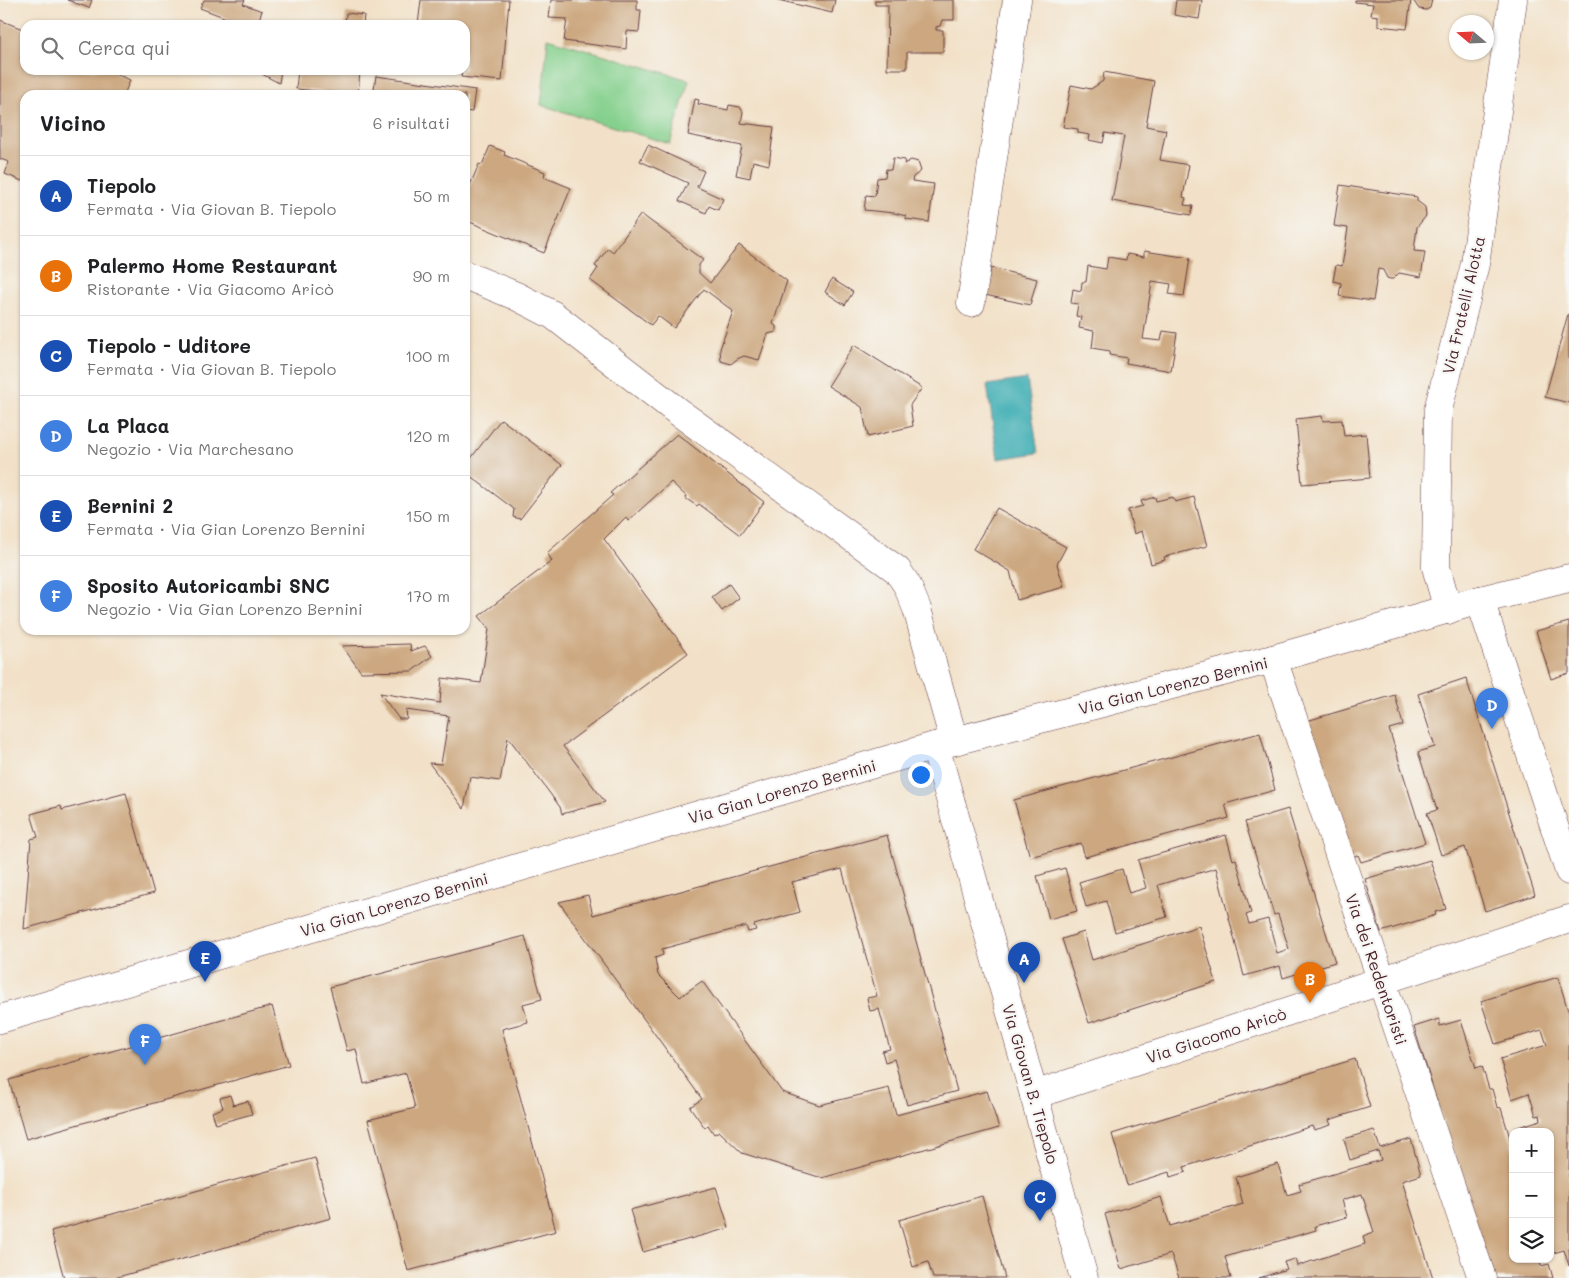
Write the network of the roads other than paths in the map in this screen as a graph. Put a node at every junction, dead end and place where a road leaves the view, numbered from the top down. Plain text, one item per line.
1 (1017, 0) edge
2 (1513, 0) edge
3 (470, 277) edge
4 (971, 303) dead end
5 (1569, 578) edge
6 (1480, 600) junction
7 (1448, 610) junction
8 (1273, 659) junction
9 (945, 744) junction
10 (1569, 871) edge
11 (1569, 919) edge
12 (1381, 980) junction
13 (0, 1019) edge
14 (1034, 1095) junction
15 (1084, 1278) edge
16 (1482, 1278) edge

1 - 4 street
2 - 7 street, Via Fratelli Alotta
3 - 9 street, Via Giovan B. Tiepolo
5 - 6 street, Via Gian Lorenzo Bernini
6 - 7 street, Via Gian Lorenzo Bernini
6 - 10 street
7 - 8 street, Via Gian Lorenzo Bernini
8 - 9 street, Via Gian Lorenzo Bernini
8 - 12 street, Via dei Redentoristi
9 - 13 street, Via Gian Lorenzo Bernini
9 - 14 street, Via Giovan B. Tiepolo
11 - 12 street, Via Giacomo Aricò
12 - 14 street, Via Giacomo Aricò
12 - 16 street, Via dei Redentoristi
14 - 15 street, Via Giovan B. Tiepolo

